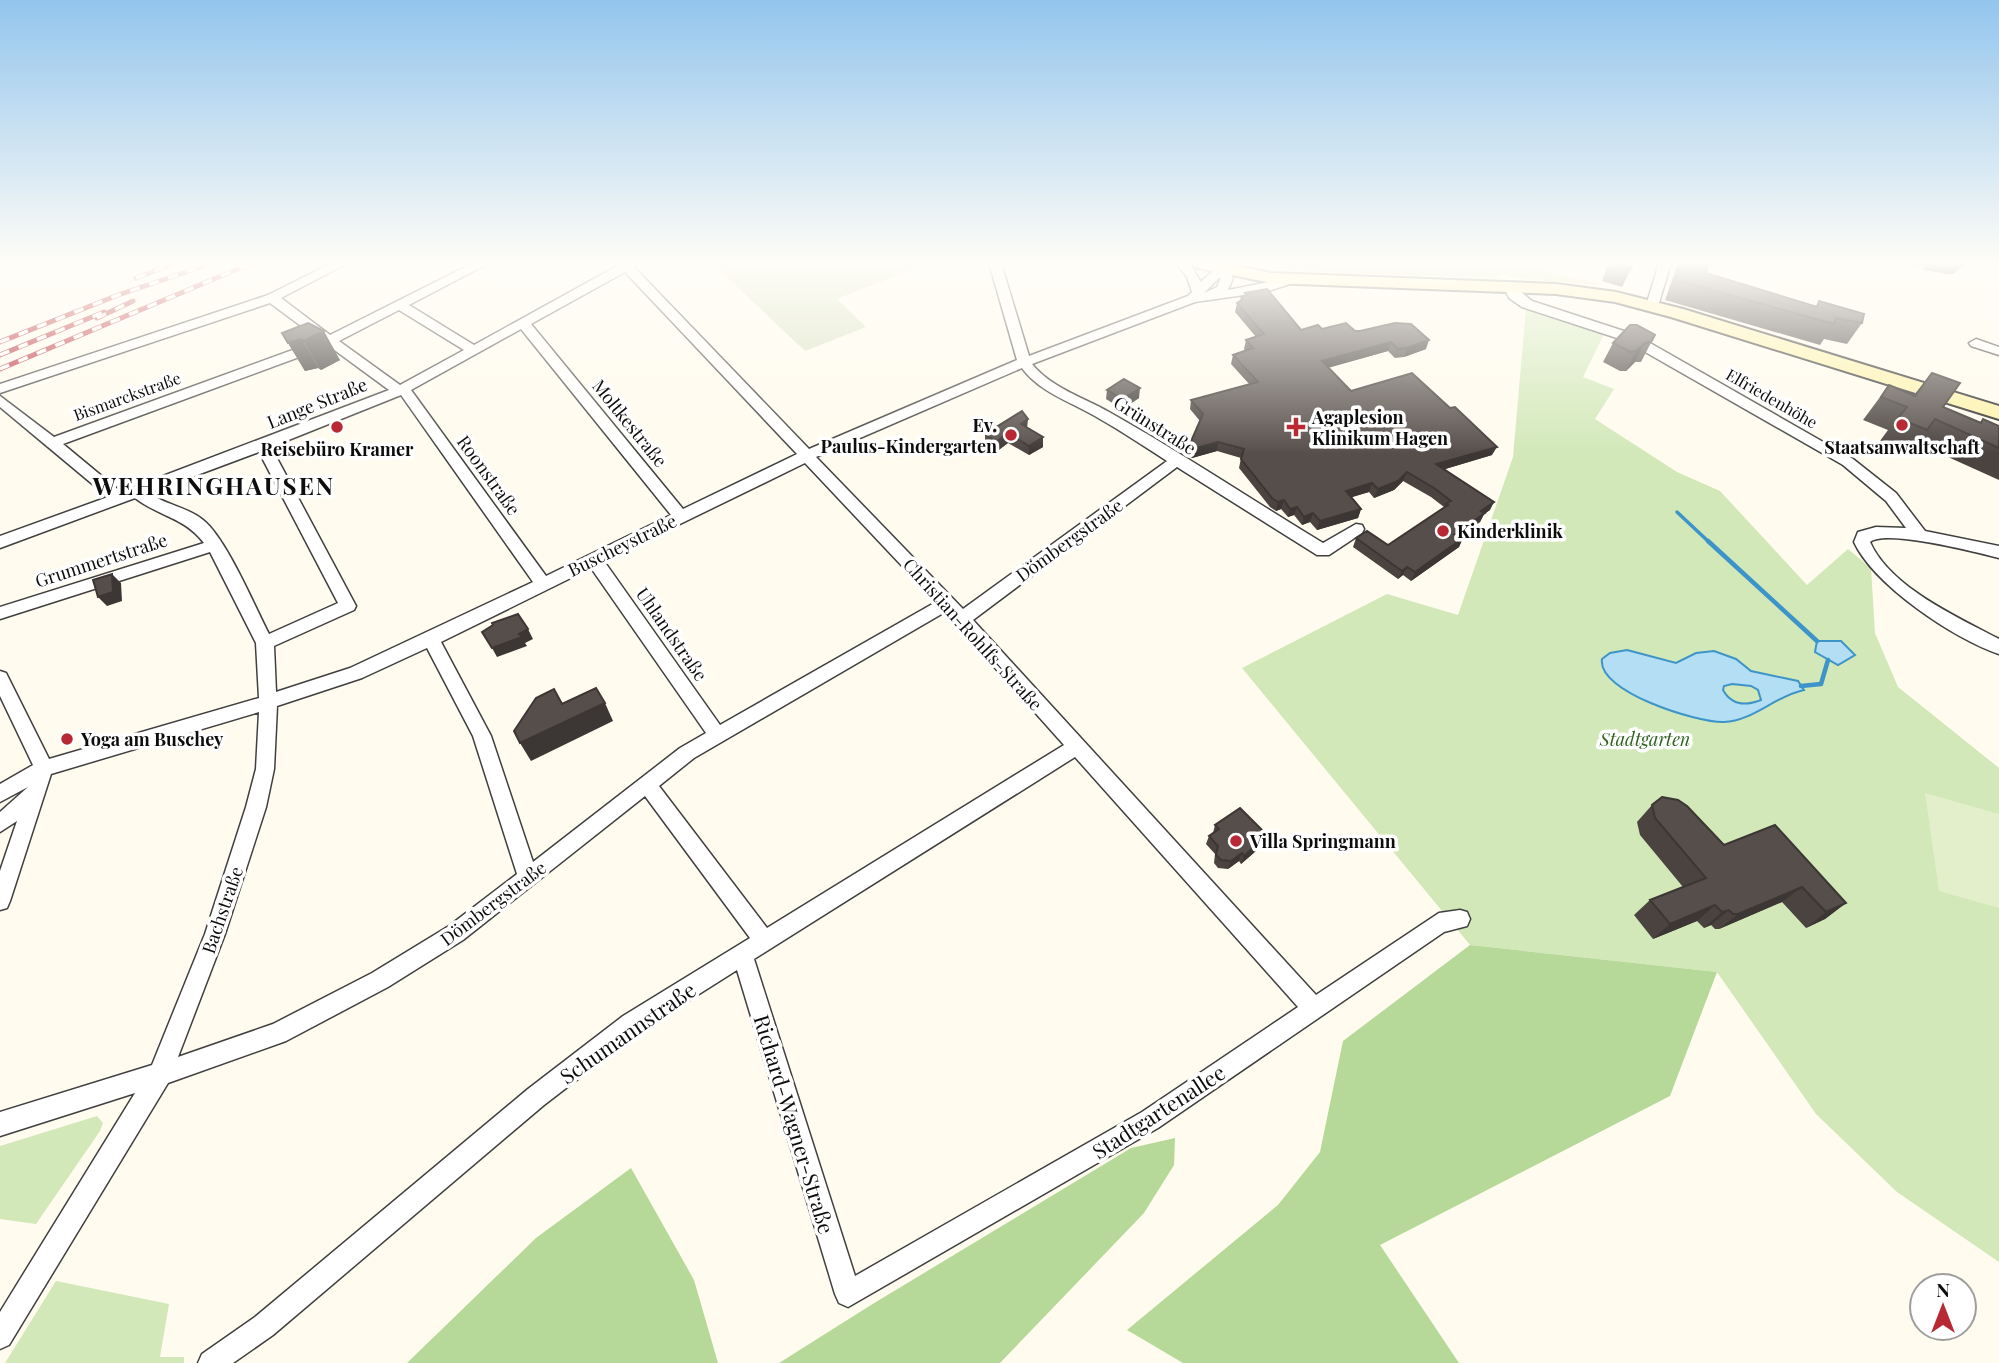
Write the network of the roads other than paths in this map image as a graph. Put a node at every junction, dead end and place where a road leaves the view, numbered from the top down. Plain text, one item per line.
1 (186, 327) edge
2 (309, 327) edge
3 (357, 327) edge
4 (435, 327) edge
5 (516, 327) edge
6 (526, 327) edge
7 (686, 327) edge
8 (1014, 327) edge
9 (1114, 327) edge
10 (1597, 327) edge
11 (1719, 327) edge
12 (328, 341) junction
13 (1976, 343) dead end
14 (473, 350) junction
15 (1999, 351) edge
16 (1024, 362) junction
17 (398, 388) junction
18 (0, 389) edge
19 (0, 400) edge
20 (1999, 413) edge
21 (51, 443) junction
22 (263, 445) junction
23 (808, 455) junction
24 (1176, 461) junction
25 (136, 491) junction
26 (118, 497) junction
27 (680, 516) junction
28 (1356, 529) dead end
29 (1921, 537) junction
30 (0, 542) edge
31 (214, 545) junction
32 (1999, 552) edge
33 (593, 558) junction
34 (543, 583) junction
35 (946, 604) junction
36 (0, 612) edge
37 (962, 618) junction
38 (431, 639) junction
39 (265, 643) junction
40 (1999, 647) edge
41 (0, 678) edge
42 (268, 702) junction
43 (716, 734) junction
44 (1076, 747) junction
45 (44, 768) junction
46 (647, 784) junction
47 (36, 793) junction
48 (0, 794) edge
49 (0, 824) edge
50 (528, 878) junction
51 (0, 901) edge
52 (1460, 919) dead end
53 (764, 940) junction
54 (742, 953) junction
55 (1314, 1007) junction
56 (160, 1074) junction
57 (0, 1124) edge
58 (848, 1294) joint
59 (0, 1336) edge
60 (211, 1363) edge

1 - 18 street
2 - 12 street, Roonstraße
3 - 12 street, Bismarckstraße
4 - 14 street
5 - 14 street, Lange Straße
6 - 27 street, Moltkestraße
7 - 23 street, Christian-Rohlfs-Straße
8 - 16 street
9 - 16 street, Buscheystraße
10 - 29 street, Elfriedenhöhe
11 - 20 main road
12 - 17 street, Roonstraße
12 - 21 street, Bismarckstraße
13 - 15 street
14 - 17 street, Lange Straße
16 - 23 street, Buscheystraße
16 - 24 street, Grünstraße
17 - 22 street, Lange Straße
17 - 34 street, Roonstraße
19 - 21 street
21 - 26 street
22 - 25 street, Lange Straße
22 - 39 street
23 - 27 street, Buscheystraße
23 - 35 street, Christian-Rohlfs-Straße
24 - 28 street, Grünstraße
24 - 37 street, Dömbergstraße
25 - 26 street, Lange Straße
25 - 31 street, Bachstraße
26 - 30 street, Lange Straße
27 - 33 street, Buscheystraße
29 - 32 street
29 - 40 street
31 - 36 street, Grummertstraße
31 - 39 street, Bachstraße
33 - 34 street, Buscheystraße
33 - 43 street, Uhlandstraße
34 - 38 street, Buscheystraße
35 - 37 street, Christian-Rohlfs-Straße
35 - 43 street, Dömbergstraße
37 - 44 street, Christian-Rohlfs-Straße
38 - 42 street, Buscheystraße
38 - 50 street
39 - 42 street, Bachstraße
41 - 45 street
42 - 45 street, Buscheystraße
42 - 56 street, Bachstraße
43 - 46 street, Dömbergstraße
44 - 53 street, Schumannstraße
44 - 55 street, Christian-Rohlfs-Straße
45 - 47 street
45 - 48 street, Buscheystraße
46 - 50 street, Dömbergstraße
46 - 53 street
47 - 49 street
47 - 51 street
50 - 56 street, Dömbergstraße
52 - 55 street, Stadtgartenallee
53 - 54 street, Schumannstraße
54 - 58 street, Richard-Wagner-Straße
54 - 60 street, Schumannstraße
55 - 58 street, Stadtgartenallee
56 - 57 street, Dömbergstraße
56 - 59 street, Bachstraße

